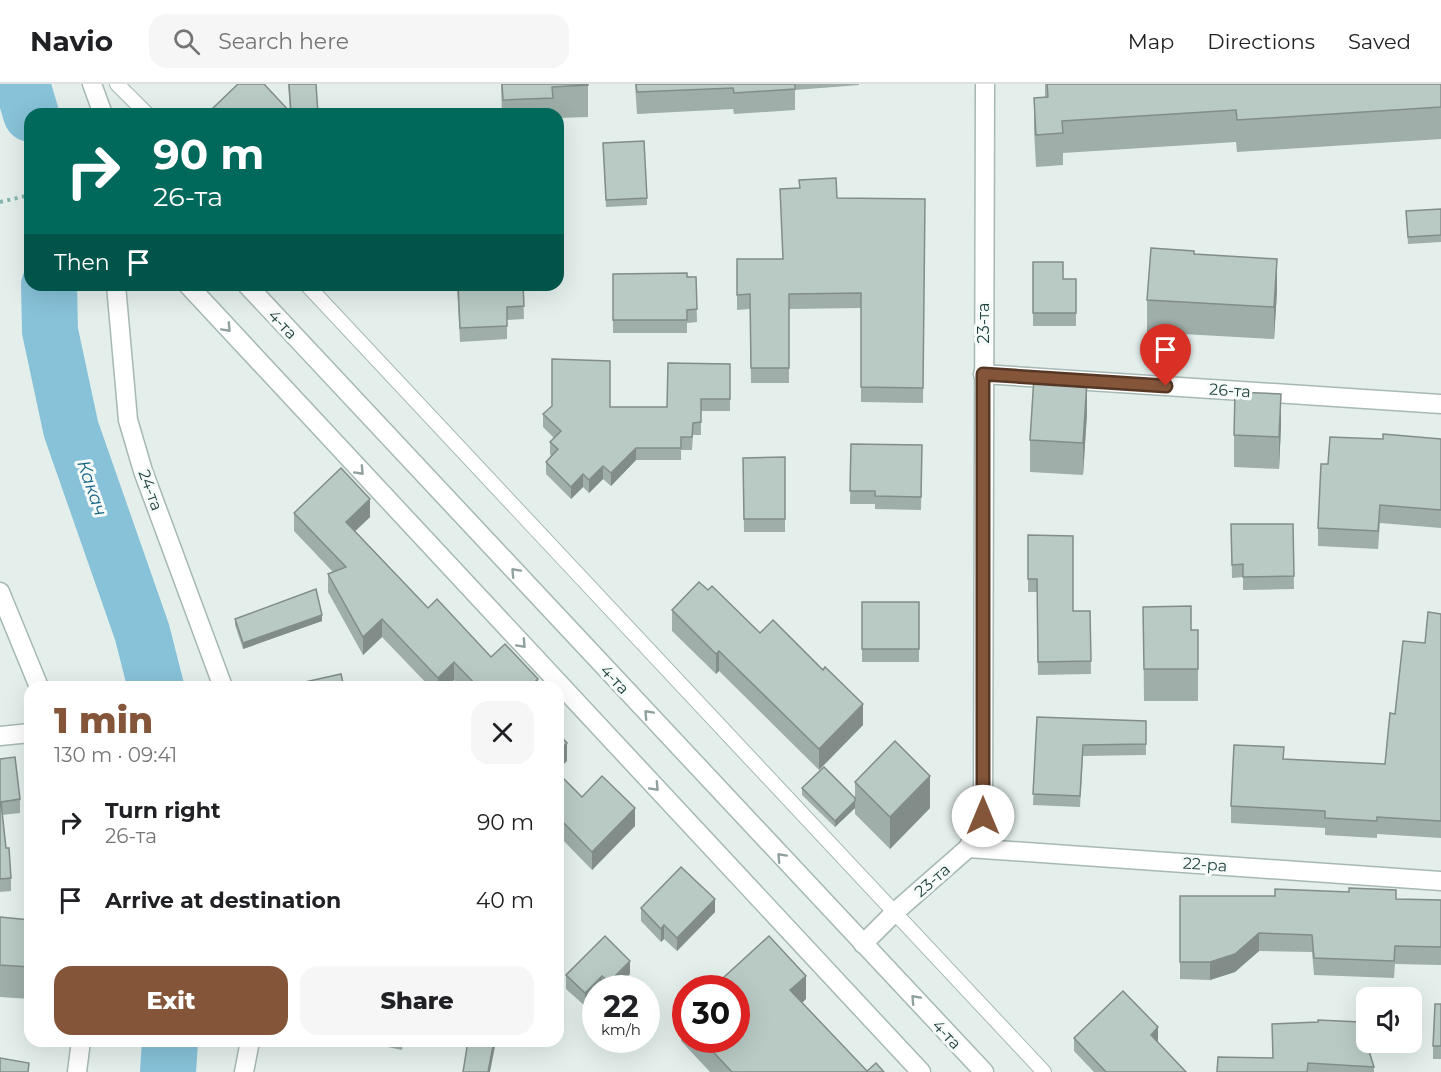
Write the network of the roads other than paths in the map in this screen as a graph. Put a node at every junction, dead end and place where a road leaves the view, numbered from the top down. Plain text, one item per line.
1 (92, 84) edge
2 (117, 84) edge
3 (985, 84) edge
4 (101, 108) edge
5 (141, 108) edge
6 (117, 291) edge
7 (194, 291) edge
8 (253, 291) edge
9 (313, 291) edge
10 (983, 374) junction
11 (1441, 404) edge
12 (0, 592) edge
13 (37, 681) edge
14 (221, 681) edge
15 (557, 681) edge
16 (564, 689) edge
17 (24, 734) edge
18 (0, 736) edge
19 (968, 848) junction
20 (1441, 880) edge
21 (895, 912) junction
22 (863, 944) junction
23 (80, 1047) edge
24 (249, 1047) edge
25 (77, 1072) edge
26 (244, 1072) edge
27 (921, 1072) edge
28 (984, 1072) edge
29 (1044, 1072) edge

1 - 4 street
2 - 5 lane
3 - 10 street, 23-та
6 - 14 street, 24-та
7 -> 15 street
22 -> 8 street, 4-та
9 - 21 lane
10 - 11 street, 26-та
10 - 19 street, 23-та
12 - 13 street
16 -> 27 street
17 - 18 street
19 - 20 street, 22-ра
19 - 21 street, 23-та
21 - 22 street, 23-та
21 - 29 lane
28 -> 22 street, 4-та
23 - 25 street
24 - 26 street

